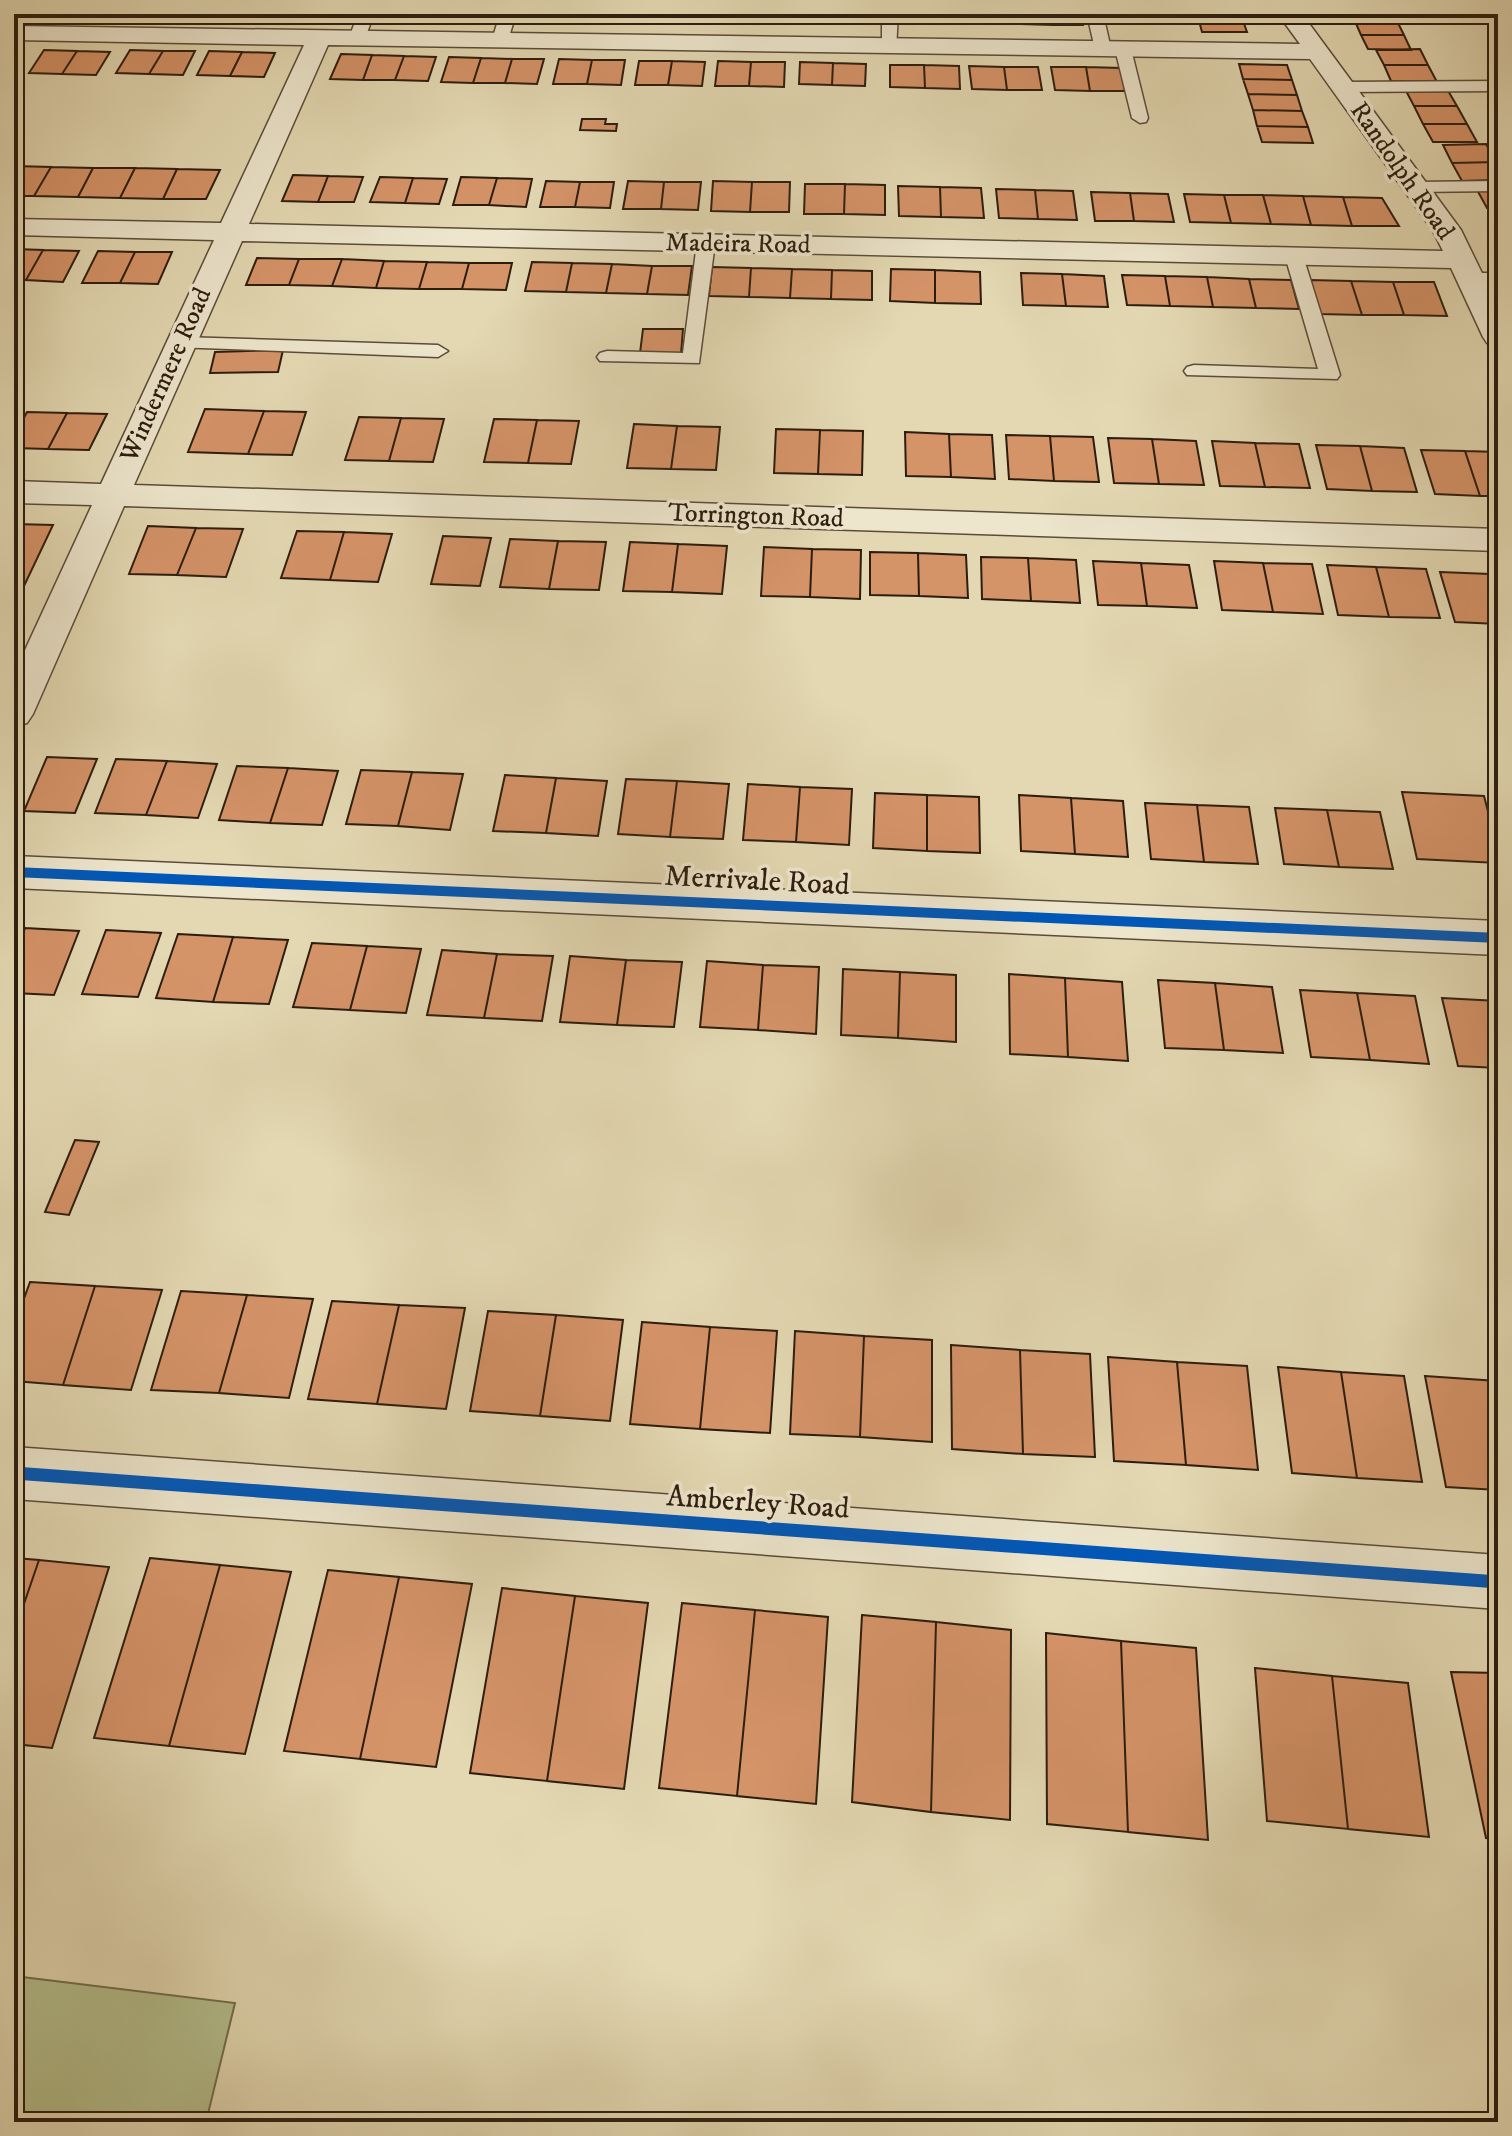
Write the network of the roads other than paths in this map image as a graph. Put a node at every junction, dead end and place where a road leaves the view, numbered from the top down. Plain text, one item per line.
1 (366, 14) edge
2 (508, 14) edge
3 (890, 14) edge
4 (1095, 14) edge
5 (1290, 14) edge
6 (1493, 14) edge
7 (1498, 20) edge
8 (14, 33) edge
9 (319, 38) junction
10 (357, 38) junction
11 (500, 40) junction
12 (890, 46) junction
13 (1113, 49) junction
14 (1317, 52) junction
15 (1498, 86) edge
16 (1343, 87) junction
17 (1140, 118) dead end
18 (1498, 186) edge
19 (1416, 187) junction
20 (14, 227) edge
21 (230, 232) junction
22 (706, 243) junction
23 (1294, 256) junction
24 (1477, 273) edge
25 (1498, 337) edge
26 (181, 343) junction
27 (438, 351) dead end
28 (607, 357) dead end
29 (1194, 371) dead end
30 (14, 492) edge
31 (113, 495) junction
32 (1498, 540) edge
33 (14, 714) edge
34 (14, 872) edge
35 (1498, 938) edge
36 (14, 1473) edge
37 (1498, 1582) edge

1 - 10 lane
2 - 11 lane
3 - 12 lane
4 - 13 lane
5 - 14 street, Randolph Road
6 - 7 lane
8 - 9 street
9 - 10 street
9 - 21 street, Windermere Road
10 - 11 street
11 - 12 street
12 - 13 street
13 - 14 street
13 - 17 lane
14 - 16 street, Randolph Road
15 - 16 lane
16 - 19 street, Randolph Road
18 - 19 lane
19 - 24 street, Randolph Road
20 - 21 street, Madeira Road
21 - 22 street, Madeira Road
21 - 26 street, Windermere Road
22 - 23 street, Madeira Road
22 - 28 lane
23 - 24 street, Madeira Road
23 - 29 lane
24 - 25 street, Randolph Road
26 - 27 lane
26 - 31 street, Windermere Road
30 - 31 street, Torrington Road
31 - 32 street, Torrington Road
31 - 33 street, Windermere Road
34 - 35 street, Merrivale Road
36 - 37 street, Amberley Road

